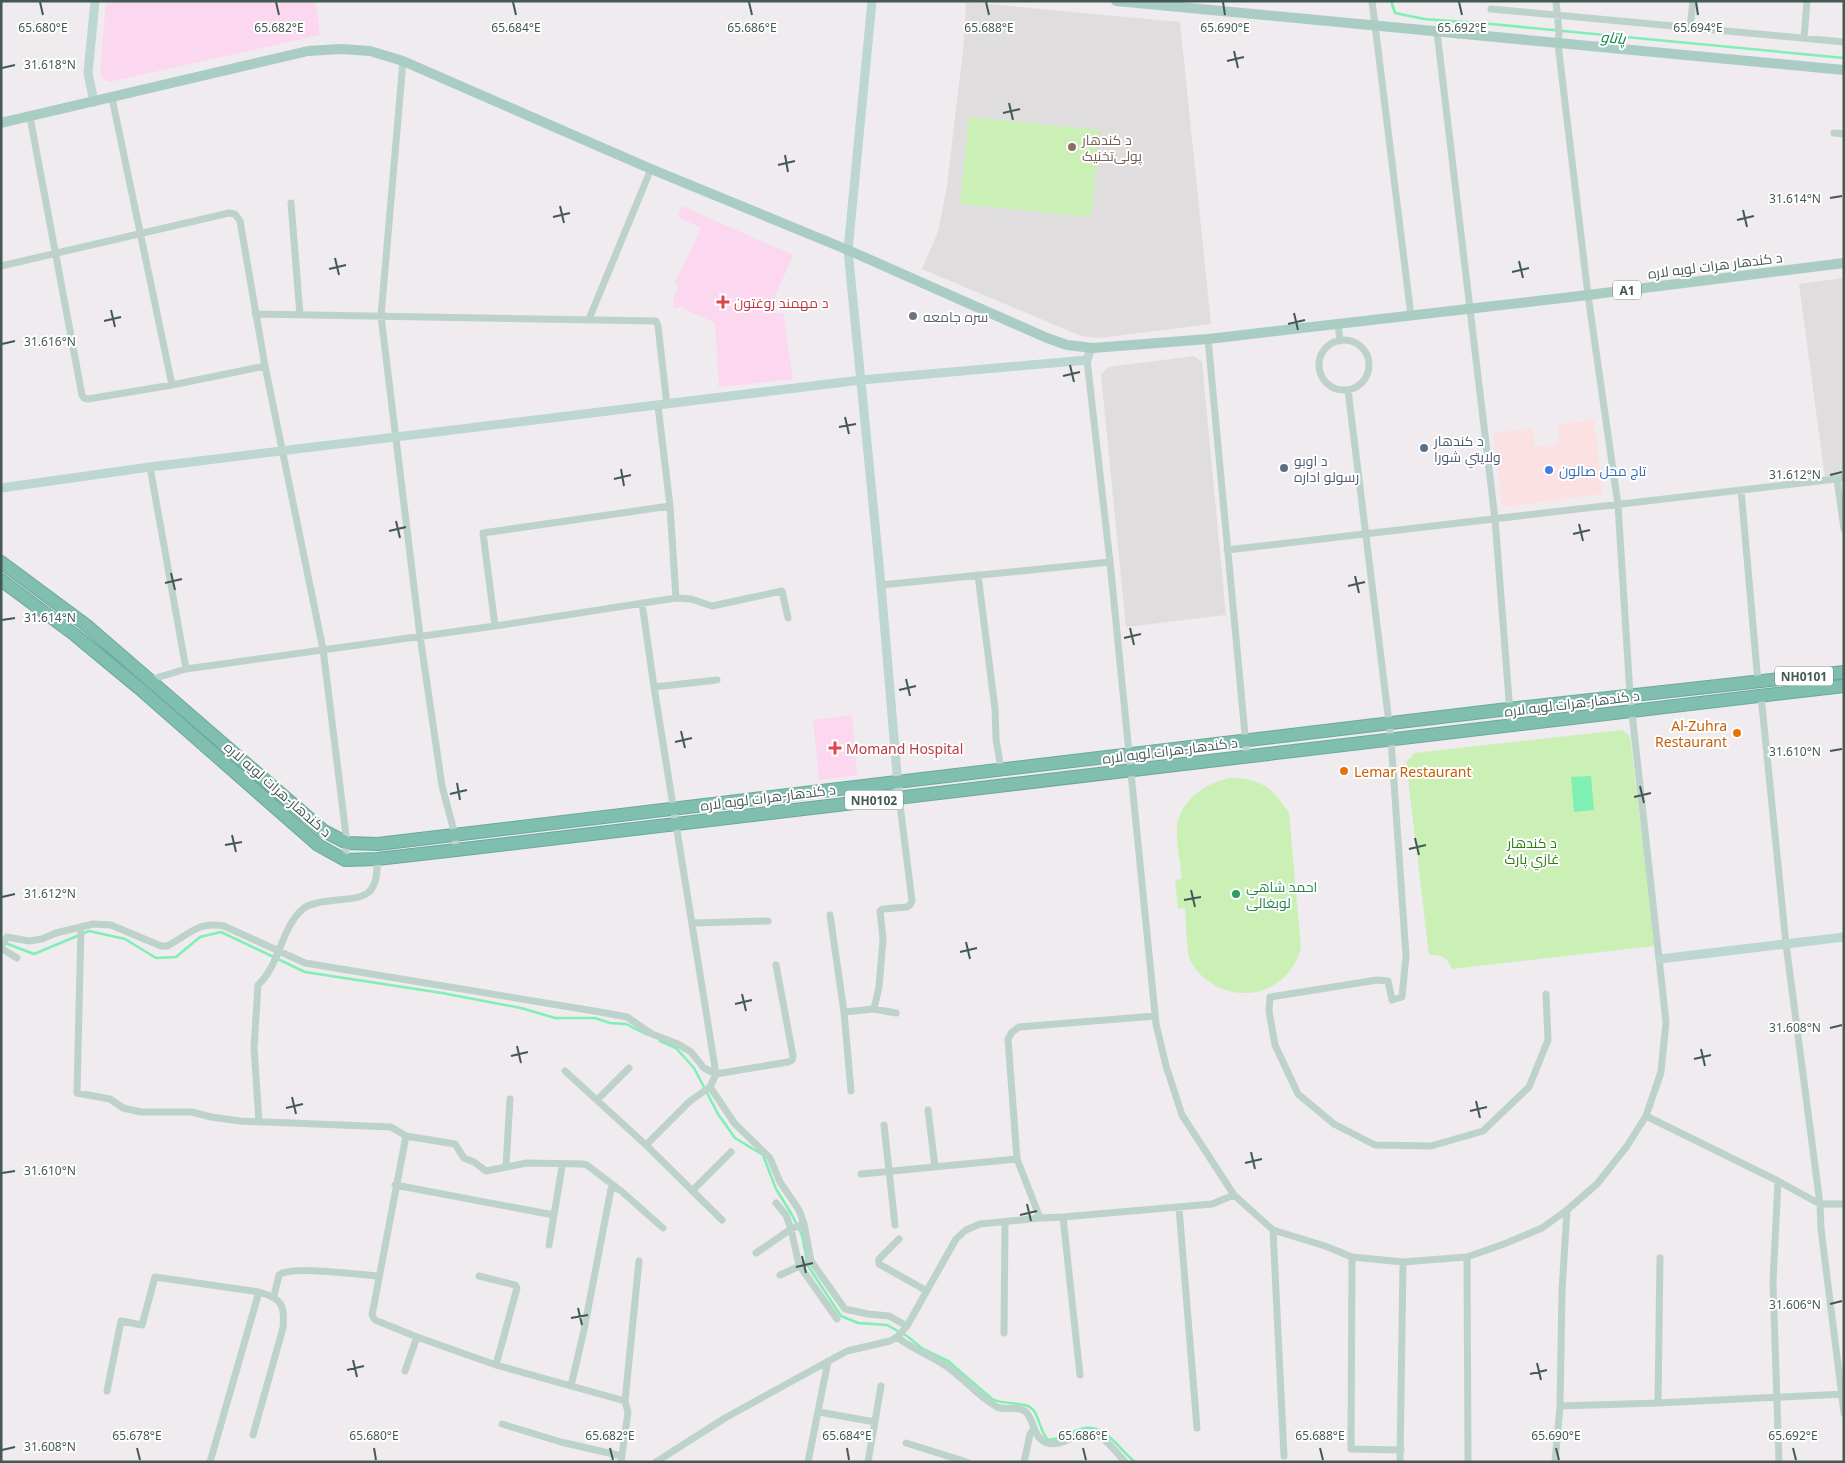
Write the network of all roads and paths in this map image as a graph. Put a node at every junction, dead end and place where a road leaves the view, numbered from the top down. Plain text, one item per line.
1 (95, 1) edge
2 (872, 1) edge
3 (1116, 1) edge
4 (1372, 1) edge
5 (1556, 1) edge
6 (1693, 1) edge
7 (1807, 1) edge
8 (1491, 9) dead end
9 (1557, 19) junction
10 (1376, 27) junction
11 (1690, 28) junction
12 (1437, 32) junction
13 (1804, 38) junction
14 (1844, 42) edge
15 (1558, 44) junction
16 (403, 61) junction
17 (1844, 70) edge
18 (112, 98) junction
19 (94, 102) junction
20 (30, 117) junction
21 (1, 123) edge
22 (1834, 133) dead end
23 (1844, 134) edge
24 (652, 170) junction
25 (291, 203) dead end
26 (140, 233) junction
27 (848, 250) junction
28 (56, 255) junction
29 (1844, 263) edge
30 (1, 266) edge
31 (1588, 295) junction
32 (1470, 309) junction
33 (255, 314) junction
34 (300, 315) junction
35 (380, 316) junction
36 (1411, 316) junction
37 (589, 319) junction
38 (1338, 324) junction
39 (1208, 339) junction
40 (1340, 341) junction
41 (1091, 348) junction
42 (1087, 360) junction
43 (264, 366) junction
44 (861, 380) junction
45 (172, 385) junction
46 (1348, 390) junction
47 (662, 405) junction
48 (394, 437) junction
49 (282, 451) junction
50 (150, 467) junction
51 (1841, 479) edge
52 (1, 488) edge
53 (1741, 490) junction
54 (1618, 505) junction
55 (670, 506) junction
56 (1494, 519) junction
57 (1844, 529) edge
58 (1365, 534) junction
59 (1227, 550) junction
60 (1, 562) edge
61 (1110, 562) junction
62 (978, 575) junction
63 (1, 580) edge
64 (882, 585) junction
65 (676, 598) junction
66 (642, 604) junction
67 (788, 618) dead end
68 (495, 626) junction
69 (420, 636) junction
70 (323, 649) junction
71 (186, 669) junction
72 (1844, 672) edge
73 (150, 679) junction
74 (717, 680) dead end
75 (1762, 681) junction
76 (1844, 686) edge
77 (654, 687) junction
78 (139, 688) junction
79 (1630, 695) junction
80 (1761, 696) junction
81 (1508, 709) junction
82 (1632, 711) junction
83 (1389, 724) junction
84 (1511, 726) junction
85 (1391, 739) junction
86 (1245, 740) junction
87 (1128, 754) junction
88 (1246, 756) junction
89 (1001, 769) junction
90 (1129, 770) junction
91 (897, 782) junction
92 (900, 797) junction
93 (674, 808) junction
94 (676, 823) junction
95 (454, 834) junction
96 (347, 843) junction
97 (456, 850) junction
98 (377, 858) junction
99 (345, 860) junction
100 (830, 915) dead end
101 (768, 921) dead end
102 (692, 923) junction
103 (81, 932) junction
104 (1844, 937) edge
105 (3, 944) edge
106 (1786, 944) junction
107 (278, 954) junction
108 (18, 958) dead end
109 (1660, 959) junction
110 (776, 965) dead end
111 (1546, 994) dead end
112 (874, 1009) junction
113 (844, 1012) junction
114 (896, 1013) dead end
115 (1155, 1016) junction
116 (629, 1068) dead end
117 (565, 1071) dead end
118 (716, 1074) junction
119 (710, 1086) junction
120 (851, 1091) dead end
121 (510, 1099) dead end
122 (597, 1100) junction
123 (928, 1110) dead end
124 (1646, 1116) junction
125 (259, 1122) junction
126 (884, 1125) dead end
127 (406, 1136) junction
128 (646, 1144) junction
129 (731, 1152) dead end
130 (1017, 1159) junction
131 (506, 1166) junction
132 (935, 1167) junction
133 (562, 1168) dead end
134 (890, 1171) junction
135 (861, 1174) dead end
136 (1778, 1181) junction
137 (395, 1185) junction
138 (617, 1188) junction
139 (692, 1191) junction
140 (1234, 1195) junction
141 (776, 1203) dead end
142 (1820, 1204) junction
143 (1844, 1204) edge
144 (1179, 1208) junction
145 (1567, 1210) junction
146 (554, 1215) junction
147 (1064, 1217) junction
148 (1040, 1218) junction
149 (722, 1220) dead end
150 (1005, 1222) junction
151 (804, 1224) junction
152 (895, 1225) dead end
153 (663, 1228) dead end
154 (791, 1229) junction
155 (1273, 1230) junction
156 (899, 1238) dead end
157 (549, 1245) dead end
158 (756, 1253) dead end
159 (1352, 1257) junction
160 (1466, 1257) junction
161 (1660, 1258) dead end
162 (639, 1261) dead end
163 (811, 1261) junction
164 (1403, 1262) junction
165 (799, 1265) junction
166 (780, 1275) dead end
167 (379, 1276) junction
168 (479, 1276) dead end
169 (927, 1291) junction
170 (259, 1292) junction
171 (274, 1296) junction
172 (837, 1319) dead end
173 (906, 1328) junction
174 (1004, 1334) dead end
175 (898, 1336) junction
176 (417, 1338) junction
177 (828, 1361) junction
178 (496, 1365) junction
179 (404, 1371) dead end
180 (1080, 1375) dead end
181 (571, 1386) junction
182 (882, 1386) dead end
183 (107, 1391) dead end
184 (1842, 1394) edge
185 (1776, 1398) junction
186 (625, 1401) junction
187 (1658, 1404) junction
188 (1560, 1406) junction
189 (818, 1412) junction
190 (1844, 1413) edge
191 (875, 1422) junction
192 (502, 1424) dead end
193 (1197, 1428) dead end
194 (1033, 1430) junction
195 (254, 1436) dead end
196 (906, 1443) dead end
197 (1400, 1450) junction
198 (1284, 1456) dead end
199 (622, 1459) edge
200 (210, 1462) edge
201 (656, 1462) edge
202 (808, 1462) edge
203 (868, 1462) edge
204 (967, 1462) edge
205 (1024, 1462) edge
206 (1125, 1462) edge
207 (1400, 1462) edge
208 (1468, 1462) edge
209 (1555, 1462) edge
210 (1779, 1462) edge

1 - 19 street
2 - 27 street
3 - 10 main road
4 - 10 street
5 - 9 street
6 - 11 street
7 - 13 street
8 - 9 street
9 - 11 street
9 - 15 street
10 - 12 main road
10 - 36 street
11 - 13 street
12 - 15 main road
12 - 32 street
13 - 14 street
15 - 17 main road
15 - 31 street
16 - 18 main road, د کندهار هرات لویه لاره
16 - 24 main road, د کندهار هرات لویه لاره
16 - 35 street
18 - 19 main road, د کندهار هرات لویه لاره
18 - 26 street
19 - 20 main road, د کندهار هرات لویه لاره
20 - 21 main road, د کندهار هرات لویه لاره
20 - 28 street
22 - 23 street
24 - 27 main road, د کندهار هرات لویه لاره
24 - 37 street
25 - 34 street
26 - 28 street
26 - 33 street
26 - 45 street
27 - 41 main road, د کندهار هرات لویه لاره
27 - 44 street
28 - 30 street
28 - 45 street
29 - 31 main road, د کندهار هرات لویه لاره / A1
31 - 32 main road, د کندهار هرات لویه لاره / A1
31 - 54 street
32 - 36 main road, د کندهار هرات لویه لاره / A1
32 - 56 street
33 - 34 street
33 - 43 street
34 - 35 street
35 - 37 street
35 - 48 street
36 - 38 main road, د کندهار هرات لویه لاره
37 - 47 street
38 - 39 main road, د کندهار هرات لویه لاره
38 - 40 street
39 - 41 main road, د کندهار هرات لویه لاره
39 - 59 street
40 - 46 street
40 - 46 street
41 - 42 street
42 - 44 street
42 - 61 street
43 - 45 street
43 - 49 street
44 - 47 street
44 - 64 street
46 - 58 street
47 - 48 street
47 - 55 street
48 - 49 street
48 - 69 street
49 - 50 street
49 - 70 street
50 - 52 street
50 - 71 street
51 - 53 street
51 - 57 street
53 - 54 street
53 - 75 street
54 - 56 street
54 - 79 street
55 - 65 street
55 - 68 street
56 - 58 street
56 - 81 street
58 - 59 street
58 - 83 street
59 - 86 street
60 - 73 highway, د کندهار-هرات لويه لاره / NH0102
61 - 62 street
61 - 87 street
62 - 64 street
62 - 89 street
63 - 78 highway, د کندهار-هرات لويه لاره
64 - 91 street
65 - 66 street
65 - 67 street
66 - 68 street
66 - 77 street
68 - 69 street
69 - 70 street
69 - 95 street
70 - 71 street
70 - 96 street
71 - 73 street
72 - 75 highway, د کندهار-هرات لويه لاره / NH0101
73 - 78 street
73 - 96 highway, د کندهار-هرات لويه لاره / NH0102
74 - 77 street
75 - 79 highway, د کندهار-هرات لويه لاره / NH0102
76 - 80 highway, د کندهار-هرات لويه لاره / NH0102
77 - 93 street
78 - 99 highway, د کندهار-هرات لويه لاره
79 - 81 highway, د کندهار-هرات لويه لاره / NH0102
79 - 82 street
80 - 82 highway, د کندهار-هرات لويه لاره / NH0102
80 - 106 street
81 - 83 highway, د کندهار-هرات لويه لاره / NH0102
81 - 84 street
82 - 84 highway, د کندهار-هرات لويه لاره / NH0102
82 - 109 street
83 - 85 street
83 - 86 highway, د کندهار-هرات لويه لاره / NH0102
84 - 85 highway, د کندهار-هرات لويه لاره / NH0102
85 - 88 highway, د کندهار-هرات لويه لاره / NH0102
85 - 111 street
86 - 87 highway, د کندهار-هرات لويه لاره / NH0102
86 - 88 street
87 - 89 highway, د کندهار-هرات لويه لاره / NH0102
87 - 90 street
88 - 90 highway, د کندهار-هرات لويه لاره / NH0102
89 - 91 highway, د کندهار-هرات لويه لاره / NH0102
90 - 92 highway, د کندهار-هرات لويه لاره / NH0102
90 - 115 street
91 - 92 street
91 - 93 highway, د کندهار-هرات لويه لاره / NH0102
92 - 94 highway, د کندهار-هرات لويه لاره / NH0102
92 - 112 street
93 - 94 street
93 - 95 highway, د کندهار-هرات لويه لاره / NH0102
94 - 97 highway, د کندهار-هرات لويه لاره / NH0102
94 - 102 street
95 - 96 highway, د کندهار-هرات لويه لاره / NH0102
95 - 97 street
96 - 99 street
97 - 98 highway, د کندهار-هرات لويه لاره / NH0102
98 - 99 highway, د کندهار-هرات لويه لاره / NH0102
98 - 107 street
100 - 113 street
101 - 102 street
102 - 118 street
103 - 105 street
103 - 107 street
103 - 125 street
104 - 106 street
105 - 108 street
106 - 109 street
106 - 142 street
107 - 118 street
107 - 125 street
109 - 124 street
110 - 118 street
112 - 113 street
112 - 114 street
113 - 120 street
115 - 130 street
115 - 140 street
116 - 122 street
117 - 122 street
118 - 119 street
119 - 128 street
119 - 151 street
121 - 131 street
122 - 128 street
123 - 132 street
124 - 136 street
124 - 145 street
125 - 127 street
126 - 134 street
127 - 131 street
127 - 137 street
128 - 139 street
129 - 139 street
130 - 132 street
130 - 148 street
131 - 138 street
132 - 134 street
133 - 146 street
134 - 135 street
134 - 152 street
136 - 142 street
136 - 185 street
137 - 146 street
137 - 167 street
138 - 153 street
138 - 181 street
139 - 149 street
140 - 144 street
140 - 155 street
141 - 154 street
142 - 143 street
142 - 184 street
144 - 147 street
144 - 193 street
145 - 160 street
145 - 188 street
146 - 157 street
147 - 148 street
147 - 180 street
148 - 150 street
150 - 169 street
150 - 174 street
151 - 154 street
151 - 163 street
154 - 158 street
154 - 165 street
155 - 159 street
155 - 198 street
156 - 169 street
159 - 164 street
159 - 197 street
160 - 164 street
160 - 208 street
161 - 187 street
162 - 186 street
163 - 165 street
163 - 173 street
164 - 197 street
165 - 166 street
165 - 172 street
167 - 171 street
167 - 176 street
168 - 178 street
169 - 173 street
170 - 171 street
170 - 183 street
170 - 200 street
171 - 195 street
173 - 175 street
175 - 177 street
175 - 194 street
176 - 178 street
176 - 179 street
177 - 189 street
177 - 201 street
178 - 181 street
181 - 186 street
182 - 191 street
184 - 185 street
184 - 190 street
185 - 187 street
185 - 210 street
186 - 199 street
187 - 188 street
188 - 209 street
189 - 191 street
189 - 202 street
191 - 203 street
192 - 199 street
194 - 205 street
194 - 206 street
196 - 204 street
197 - 207 street

